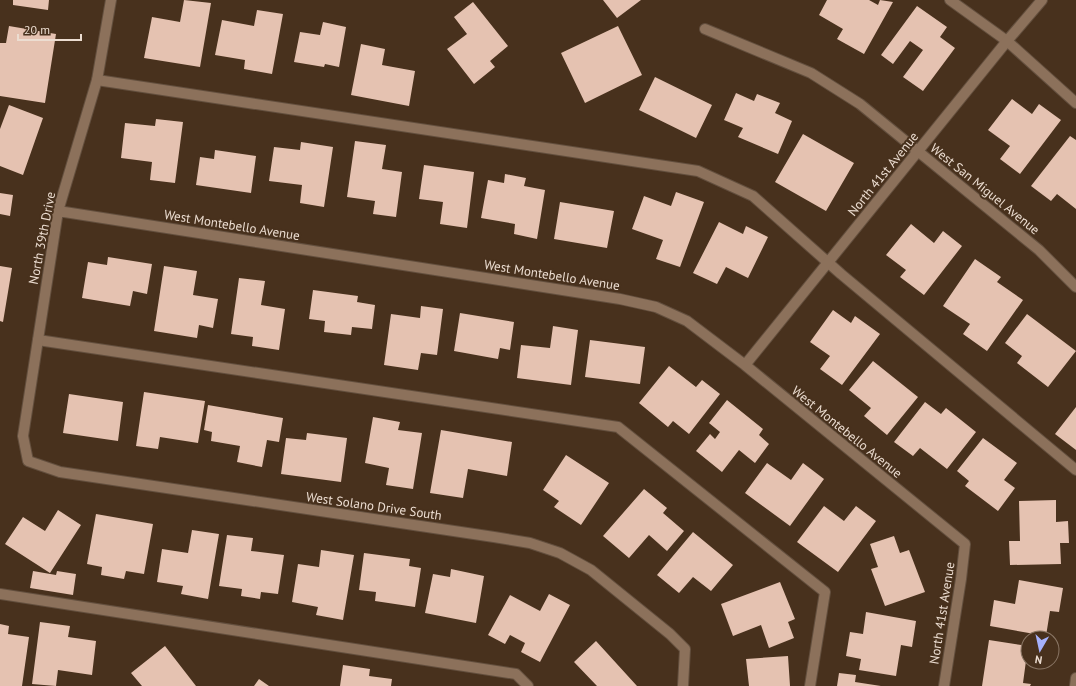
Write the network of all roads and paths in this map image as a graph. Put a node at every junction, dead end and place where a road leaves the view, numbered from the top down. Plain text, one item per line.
1 (111, 0) edge
2 (950, 0) edge
3 (1042, 0) edge
4 (705, 29) dead end
5 (1007, 41) junction
6 (97, 80) junction
7 (1076, 103) edge
8 (919, 151) junction
9 (58, 211) junction
10 (829, 264) junction
11 (1076, 287) edge
12 (38, 340) junction
13 (745, 365) junction
14 (28, 461) joint
15 (1076, 470) edge
16 (965, 544) joint
17 (0, 594) edge
18 (1076, 678) edge
19 (528, 686) edge
20 (684, 686) edge
21 (810, 686) edge
22 (944, 686) edge
23 (1075, 686) edge

1 - 6 street, North 39th Drive
2 - 5 street
3 - 5 street, North 41st Avenue
4 - 8 street, West San Miguel Avenue
5 - 7 street
5 - 8 street, North 41st Avenue
6 - 9 street, North 39th Drive
6 - 10 street
8 - 10 street, North 41st Avenue
8 - 11 street, West San Miguel Avenue
9 - 12 street, North 39th Drive
9 - 13 street, West Montebello Avenue
10 - 13 street, North 41st Avenue
10 - 15 street
12 - 14 street, North 39th Drive
12 - 21 street
13 - 16 street, West Montebello Avenue
14 - 20 street, West Solano Drive South
16 - 22 street, North 41st Avenue
17 - 19 street
18 - 23 street

